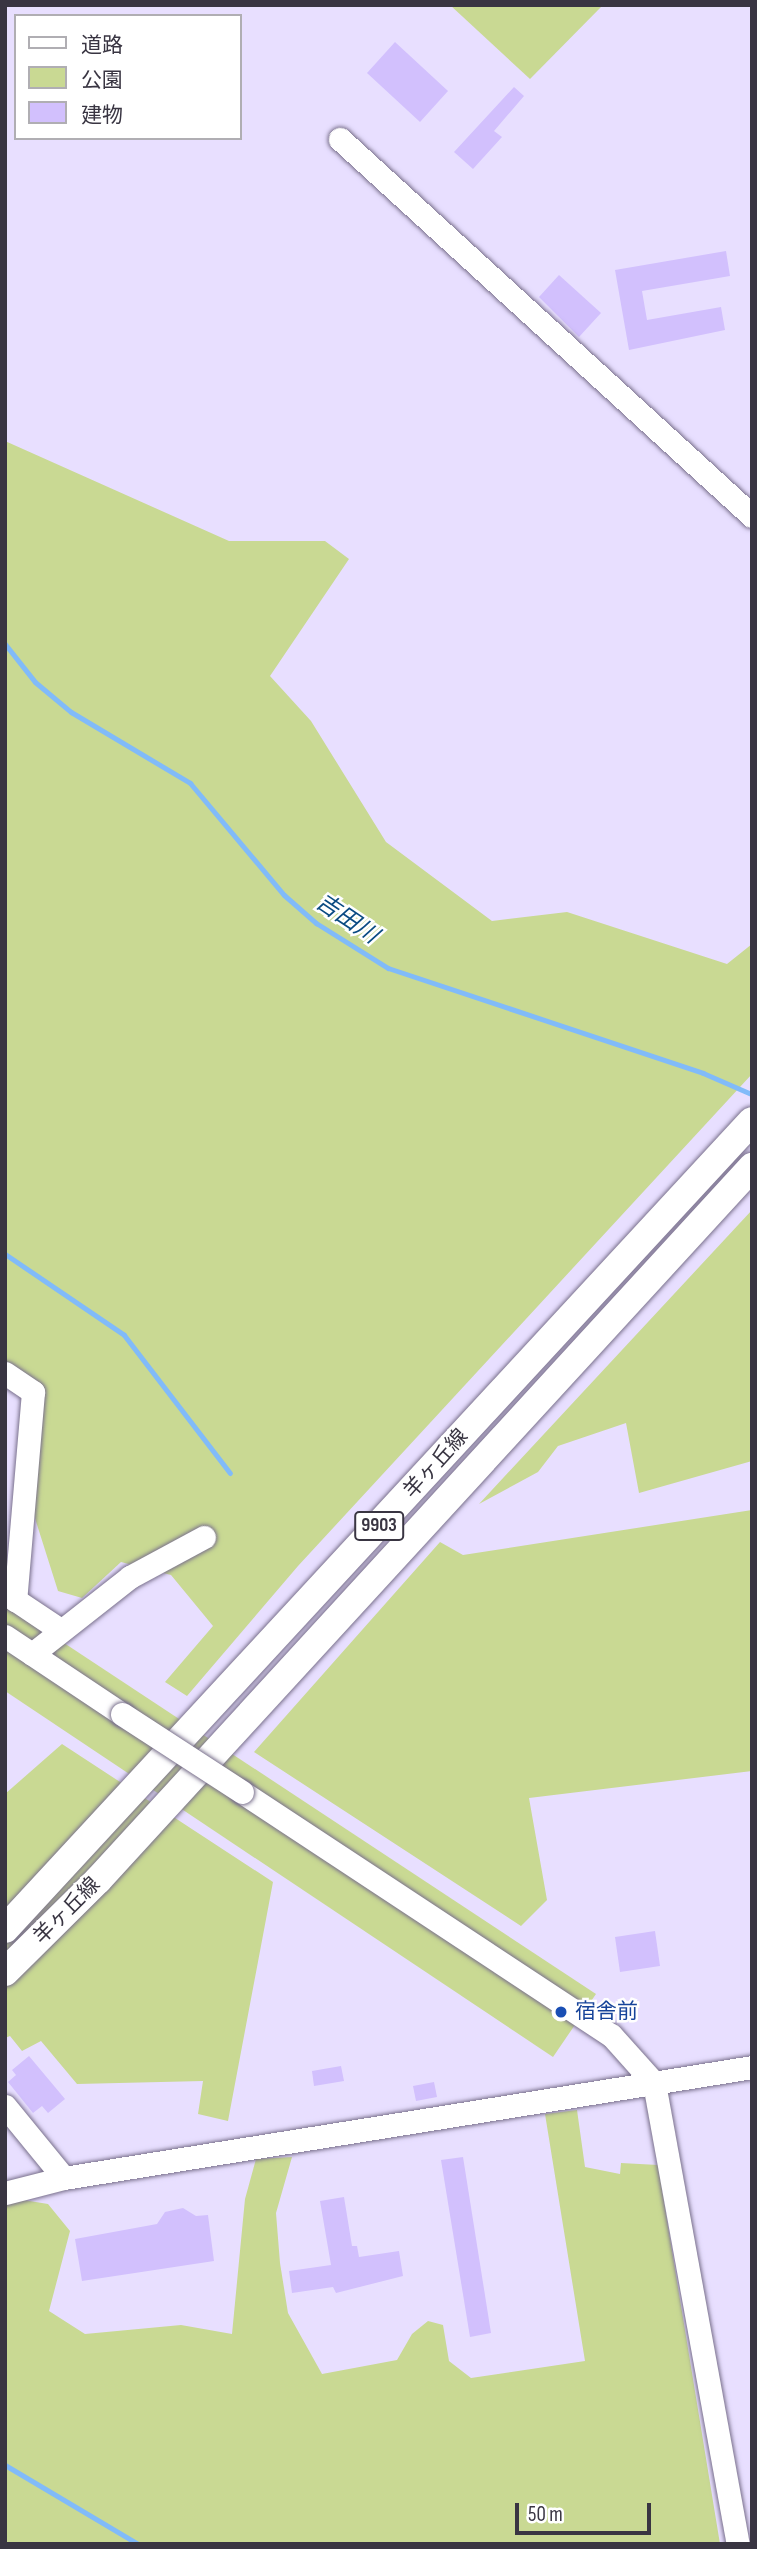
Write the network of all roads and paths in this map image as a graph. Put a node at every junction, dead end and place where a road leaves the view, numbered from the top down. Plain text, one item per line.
1 (340, 139) dead end
2 (752, 516) edge
3 (752, 1121) edge
4 (752, 1167) edge
5 (5, 1373) edge
6 (204, 1537) dead end
7 (10, 1597) edge
8 (59, 1629) junction
9 (5, 1636) edge
10 (32, 1654) junction
11 (5, 1928) edge
12 (5, 1972) edge
13 (752, 2067) edge
14 (654, 2083) junction
15 (5, 2106) edge
16 (64, 2178) junction
17 (5, 2193) edge
18 (738, 2544) edge

1 - 2 lane
3 - 11 main road, 羊ヶ丘線 / 9903
4 - 12 main road, 羊ヶ丘線 / 9903
5 - 7 lane
6 - 8 lane
7 - 8 lane
8 - 10 lane
9 - 10 lane
10 - 14 lane, bridge
13 - 14 lane
14 - 16 lane
14 - 18 lane
15 - 16 lane
16 - 17 lane

